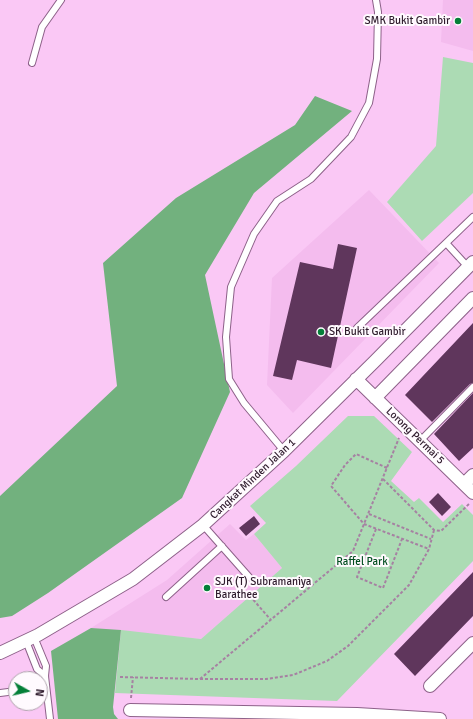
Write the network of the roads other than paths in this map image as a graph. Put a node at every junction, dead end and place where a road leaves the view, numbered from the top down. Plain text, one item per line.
1 (61, 0) edge
2 (376, 0) edge
3 (32, 63) dead end
4 (473, 217) edge
5 (446, 243) junction
6 (471, 264) edge
7 (473, 298) edge
8 (357, 328) dead end
9 (356, 379) junction
10 (473, 386) edge
11 (375, 398) junction
12 (420, 441) junction
13 (284, 451) junction
14 (473, 475) edge
15 (464, 484) junction
16 (473, 493) edge
17 (203, 525) junction
18 (222, 546) junction
19 (249, 577) dead end
20 (166, 597) dead end
21 (30, 639) junction
22 (473, 643) edge
23 (0, 653) edge
24 (39, 671) edge
25 (46, 671) edge
26 (430, 686) dead end
27 (48, 698) edge
28 (130, 710) edge
29 (260, 715) edge
30 (306, 716) edge
31 (357, 716) edge
32 (50, 719) edge
33 (440, 719) edge

1 - 3 lane
2 - 13 lane
4 - 5 lane
5 - 6 lane
5 - 8 lane
6 - 9 street, Cangkat Minden Jalan 1
7 - 11 street
9 - 11 street, Lorong Permai 5
9 - 13 street, Cangkat Minden Jalan 1
10 - 12 lane
11 - 12 street, Lorong Permai 5
12 - 15 street, Lorong Permai 5
13 - 17 street, Cangkat Minden Jalan 1
14 - 15 street
15 - 16 street, Lorong Permai 5
17 - 18 lane
17 - 21 street, Cangkat Minden Jalan 1
18 - 19 lane
18 - 20 lane
21 - 23 street, Cangkat Minden Jalan 1
21 - 24 lane
21 - 25 lane
22 - 26 street
27 - 32 lane
28 - 29 street
29 - 30 street
30 - 31 street
31 - 33 street

